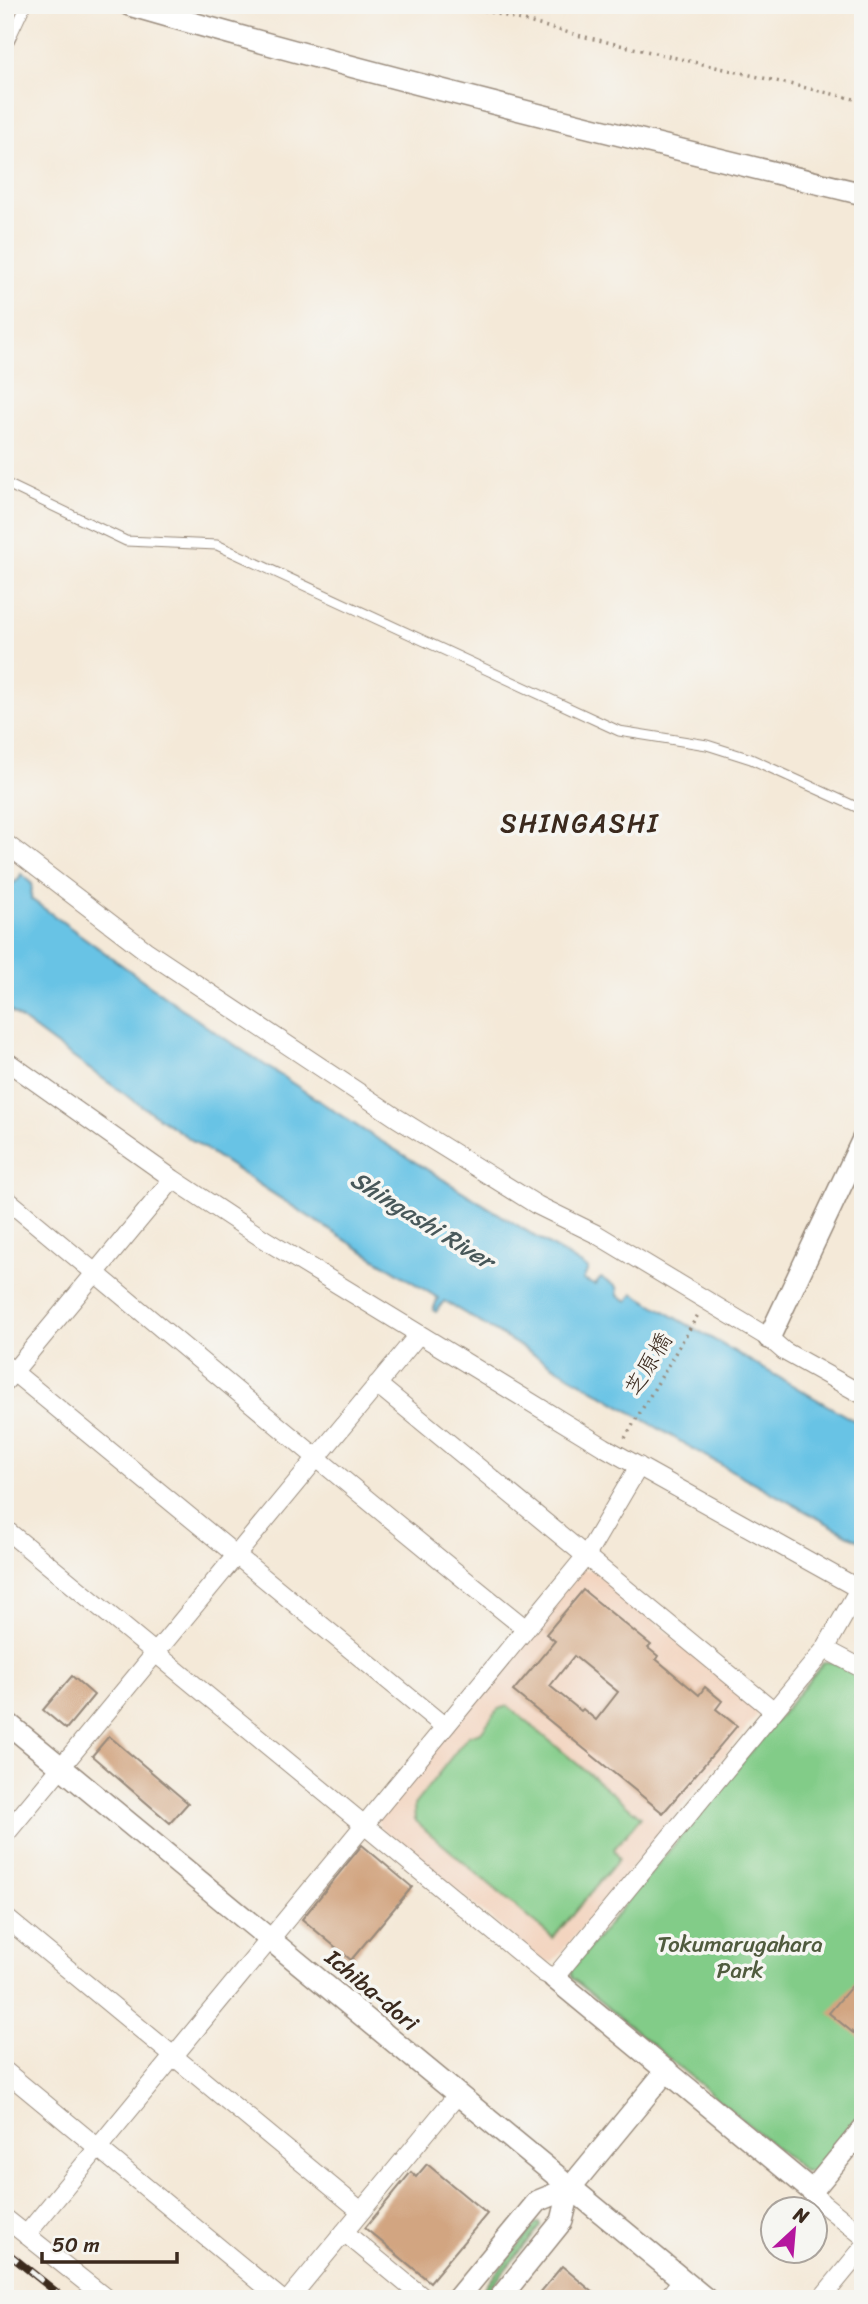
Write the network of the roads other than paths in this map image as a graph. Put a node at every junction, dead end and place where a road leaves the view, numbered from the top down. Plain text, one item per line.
1 (26, 5) edge
2 (129, 5) edge
3 (5, 50) edge
4 (863, 194) edge
5 (5, 483) edge
6 (863, 810) edge
7 (5, 843) edge
8 (5, 1060) edge
9 (863, 1139) edge
10 (173, 1179) junction
11 (5, 1198) edge
12 (95, 1273) junction
13 (419, 1334) junction
14 (769, 1338) junction
15 (8, 1373) edge
16 (377, 1384) junction
17 (863, 1395) edge
18 (317, 1456) junction
19 (639, 1466) junction
20 (5, 1529) edge
21 (236, 1555) junction
22 (586, 1556) junction
23 (526, 1629) junction
24 (825, 1649) junction
25 (155, 1653) junction
26 (863, 1669) edge
27 (774, 1711) junction
28 (5, 1721) edge
29 (445, 1727) junction
30 (61, 1767) junction
31 (365, 1825) junction
32 (5, 1835) edge
33 (5, 1917) edge
34 (270, 1939) junction
35 (554, 1978) junction
36 (174, 2056) junction
37 (667, 2070) junction
38 (5, 2071) edge
39 (458, 2094) junction
40 (863, 2129) edge
41 (99, 2148) junction
42 (570, 2188) junction
43 (812, 2191) junction
44 (361, 2211) junction
45 (5, 2218) edge
46 (344, 2232) junction
47 (26, 2235) junction
48 (863, 2236) edge
49 (863, 2248) edge
50 (682, 2280) junction
51 (107, 2299) edge
52 (281, 2299) edge
53 (289, 2299) edge
54 (425, 2299) edge
55 (457, 2299) edge
56 (499, 2299) edge
57 (667, 2299) edge
58 (706, 2299) edge
59 (821, 2299) edge

1 - 3 lane
2 - 4 street
5 - 6 lane
7 - 14 street
8 - 10 street
9 - 14 street
10 - 12 street
10 - 13 street
11 - 12 street
12 - 15 street
12 - 18 street
13 - 16 street
13 - 19 street
14 - 17 street
15 - 21 street
16 - 18 street
16 - 22 street
18 - 21 street
18 - 23 street
19 - 22 street
19 - 24 street
20 - 25 street
21 - 25 street
21 - 29 street
22 - 23 street
22 - 27 street
23 - 29 street
24 - 26 street
24 - 27 street
25 - 30 street
25 - 31 street
27 - 35 street
28 - 30 street, Ichiba-dori
29 - 31 street
30 - 32 street
30 - 34 street, Ichiba-dori
31 - 34 street
31 - 35 street
33 - 36 street
34 - 36 street
34 - 39 street, Ichiba-dori
35 - 37 street
36 - 41 street
36 - 44 street
37 - 42 street
37 - 43 street
38 - 41 street
39 - 42 street, Ichiba-dori
39 - 44 street
40 - 43 street
41 - 47 street
41 - 52 street
42 - 50 street, Ichiba-dori
42 - 55 street
42 - 56 street
43 - 48 street
44 - 46 street
45 - 47 street
46 - 53 street
46 - 54 street
47 - 51 street
49 - 59 street
50 - 57 street
50 - 58 street, Ichiba-dori

